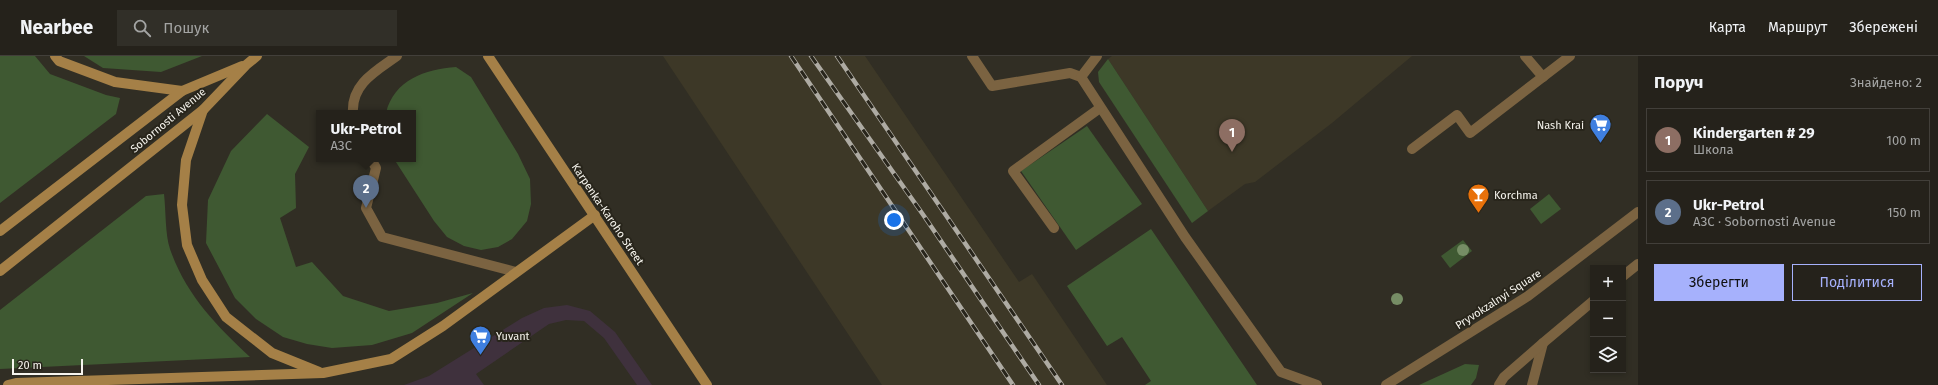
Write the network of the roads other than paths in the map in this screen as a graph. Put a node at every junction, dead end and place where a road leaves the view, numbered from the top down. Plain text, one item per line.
1 (55, 56) edge
2 (257, 56) edge
3 (397, 56) edge
4 (488, 56) edge
5 (972, 56) edge
6 (1097, 56) edge
7 (1525, 56) edge
8 (1570, 56) edge
9 (246, 65) junction
10 (1543, 77) junction
11 (1081, 78) junction
12 (182, 90) junction
13 (1100, 108) junction
14 (203, 110) junction
15 (353, 110) edge
16 (1412, 149) dead end
17 (373, 162) edge
18 (1638, 212) edge
19 (595, 215) junction
20 (1054, 228) dead end
21 (0, 231) edge
22 (1638, 264) edge
23 (0, 271) edge
24 (516, 272) junction
25 (1626, 274) edge
26 (1590, 304) edge
27 (1543, 343) junction
28 (323, 373) junction
29 (8, 385) edge
30 (707, 385) edge
31 (1316, 385) edge
32 (1386, 385) edge
33 (1499, 385) edge
34 (1532, 385) edge

1 - 12 main road
2 - 9 main road
3 - 15 street
4 - 19 main road, Karpenka-Karoho Street
5 - 11 street
6 - 11 street
7 - 10 street
8 - 10 street
9 - 12 main road, Sobornosti Avenue
9 - 14 main road, Sobornosti Avenue
10 - 16 street
11 - 13 street
12 - 21 main road, Sobornosti Avenue
13 - 20 street
13 - 31 street
14 - 23 main road, Sobornosti Avenue
14 - 28 main road
17 - 24 street
18 - 32 street, Pryvokzalnyi Square
19 - 24 main road
19 - 30 main road, Karpenka-Karoho Street
22 - 25 street
24 - 28 main road
26 - 27 street
27 - 33 street
27 - 34 street
28 - 29 main road

